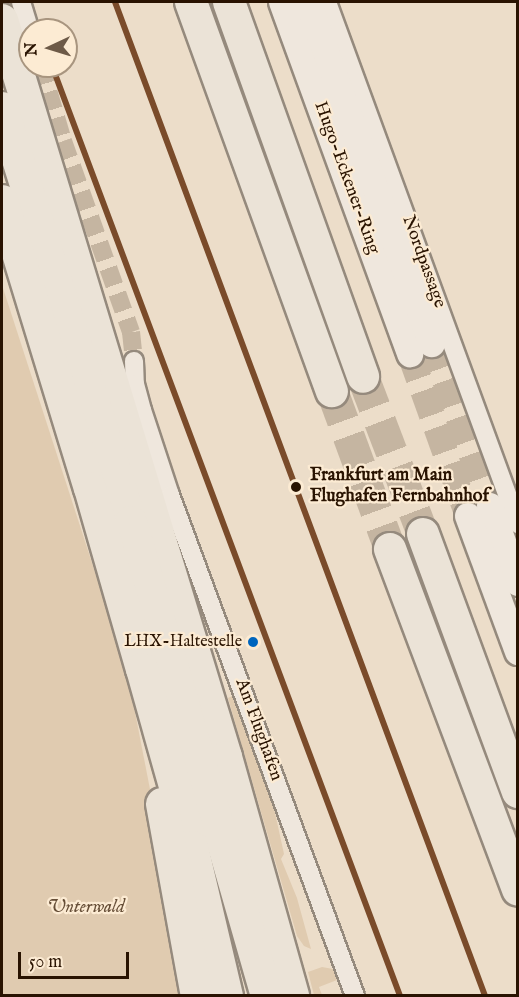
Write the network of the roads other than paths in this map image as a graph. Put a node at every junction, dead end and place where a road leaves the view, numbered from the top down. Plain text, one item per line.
1 (21, 2) edge
2 (191, 2) edge
3 (229, 2) edge
4 (282, 2) edge
5 (308, 2) edge
6 (327, 2) edge
7 (26, 18) edge
8 (2, 20) edge
9 (2, 108) edge
10 (2, 201) edge
11 (134, 361) tunnel mouth
12 (363, 377) tunnel mouth
13 (333, 391) tunnel mouth
14 (518, 524) edge
15 (423, 534) tunnel mouth
16 (390, 549) tunnel mouth
17 (518, 583) edge
18 (518, 652) edge
19 (142, 669) junction
20 (518, 792) edge
21 (518, 890) edge
22 (196, 996) edge
23 (227, 996) edge
24 (267, 996) edge
25 (293, 996) edge
26 (355, 996) edge

1 - 7 street
2 - 13 highway
3 - 12 highway
4 - 5 street, Hugo-Eckener-Ring
6 - 14 street, Nordpassage
8 - 25 highway
9 - 24 highway
10 - 19 highway
11 - 26 street, Am Flughafen
15 - 20 highway
16 - 21 highway
17 - 18 street
19 - 22 highway
19 - 23 highway

